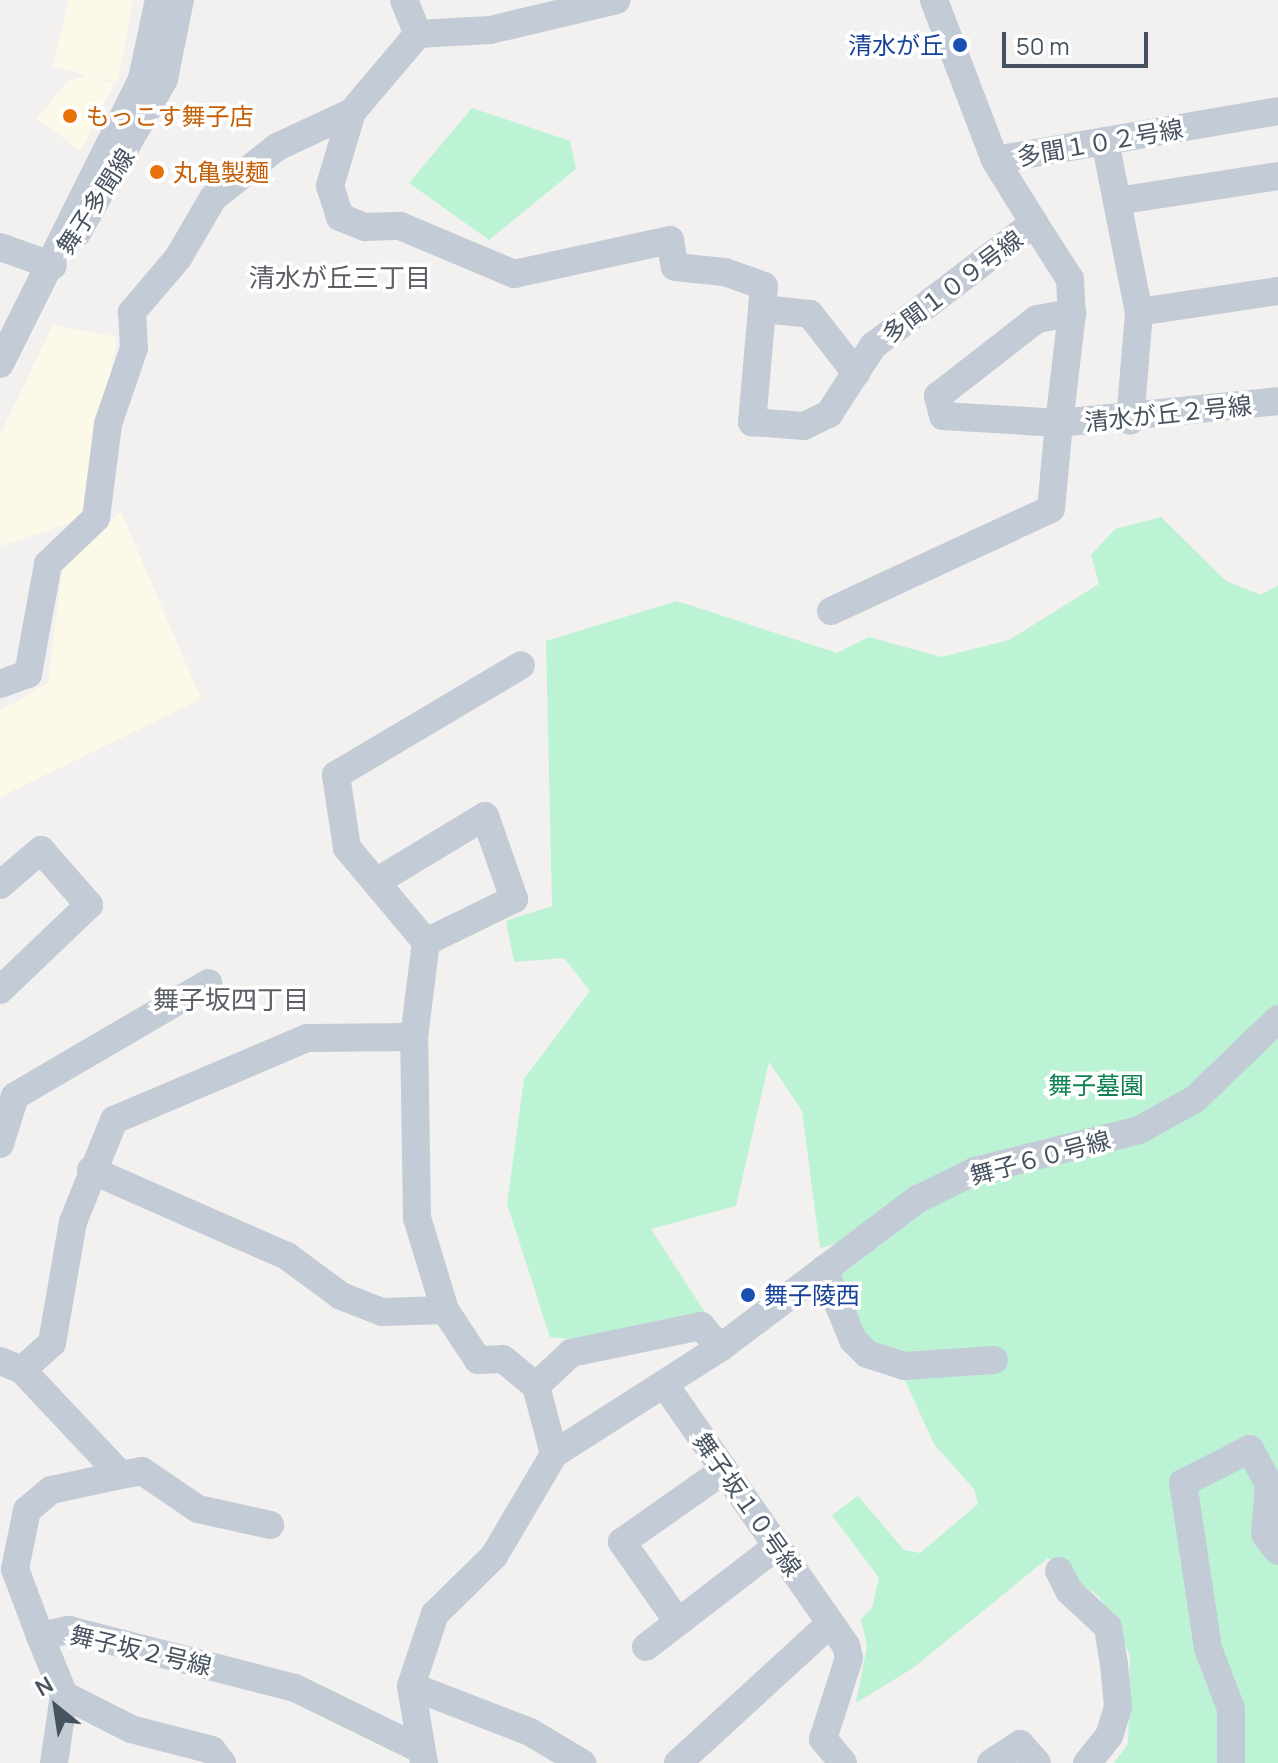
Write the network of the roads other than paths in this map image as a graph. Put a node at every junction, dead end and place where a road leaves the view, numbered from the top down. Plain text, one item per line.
1 (159, 0) edge
2 (180, 0) edge
3 (404, 0) edge
4 (617, 0) edge
5 (934, 0) edge
6 (418, 34) junction
7 (1278, 111) edge
8 (352, 112) junction
9 (1105, 141) junction
10 (995, 160) junction
11 (1278, 176) edge
12 (1117, 201) junction
13 (1034, 223) junction
14 (0, 247) edge
15 (53, 266) junction
16 (1278, 291) edge
17 (763, 298) junction
18 (1139, 312) junction
19 (1072, 313) junction
20 (0, 364) edge
21 (856, 373) junction
22 (1278, 401) edge
23 (1130, 421) junction
24 (1059, 423) junction
25 (831, 611) dead end
26 (521, 665) dead end
27 (0, 684) edge
28 (376, 882) junction
29 (0, 885) edge
30 (426, 942) junction
31 (208, 983) dead end
32 (0, 990) edge
33 (1278, 1019) edge
34 (414, 1037) junction
35 (8, 1090) edge
36 (0, 1144) edge
37 (91, 1170) junction
38 (824, 1269) junction
39 (445, 1310) junction
40 (720, 1348) junction
41 (994, 1360) dead end
42 (11, 1366) edge
43 (665, 1385) junction
44 (536, 1386) junction
45 (554, 1454) junction
46 (724, 1470) junction
47 (121, 1475) junction
48 (270, 1525) dead end
49 (777, 1546) junction
50 (1278, 1551) edge
51 (1059, 1571) dead end
52 (10, 1597) edge
53 (678, 1622) junction
54 (831, 1623) junction
55 (40, 1636) junction
56 (646, 1647) dead end
57 (411, 1686) junction
58 (64, 1695) junction
59 (819, 1751) edge
60 (421, 1756) edge
61 (54, 1763) edge
62 (222, 1763) edge
63 (582, 1763) edge
64 (678, 1763) edge
65 (843, 1763) edge
66 (991, 1763) edge
67 (1037, 1763) edge
68 (1087, 1763) edge
69 (1231, 1763) edge

1 - 15 street, 舞子多聞線
2 - 15 street, 舞子多聞線
3 - 6 street
4 - 6 street
5 - 10 street, 多聞１０２号線
6 - 8 street
7 - 9 street, 多聞１０２号線
8 - 17 street
8 - 27 street
9 - 10 street, 多聞１０２号線
9 - 12 street
10 - 13 street, 多聞１０９号線
11 - 12 street
12 - 18 street
13 - 19 street
13 - 21 street, 多聞１０９号線
14 - 15 street
15 - 20 street, 舞子多聞線
16 - 18 street
17 - 21 street
17 - 21 street, 多聞１０９号線
18 - 23 street
19 - 24 street
19 - 24 street, 清水が丘２号線
22 - 23 street, 清水が丘２号線
23 - 24 street, 清水が丘２号線
24 - 25 street
26 - 28 street
28 - 30 street
28 - 30 street
29 - 32 street
30 - 34 street
31 - 35 street
33 - 38 street, 舞子６０号線
34 - 37 street
34 - 39 street
35 - 36 street
37 - 39 street
37 - 42 street
38 - 40 street, 舞子６０号線
38 - 41 street
39 - 44 street
40 - 43 street, 舞子６０号線
40 - 44 street
42 - 47 street
43 - 45 street, 舞子６０号線
43 - 46 street, 舞子坂１０号線
44 - 45 street
45 - 57 street, 舞子６０号線
46 - 49 street, 舞子坂１０号線
46 - 53 street
47 - 48 street
47 - 52 street
49 - 53 street
49 - 54 street, 舞子坂１０号線
50 - 69 street
51 - 68 street
52 - 55 street
53 - 56 street
54 - 59 street, 舞子坂１０号線
54 - 64 street
55 - 58 street, 舞子坂２号線
55 - 60 street, 舞子坂２号線
57 - 60 street, 舞子６０号線
57 - 63 street
58 - 61 street
58 - 62 street
59 - 65 street, 舞子坂１０号線
66 - 67 street

